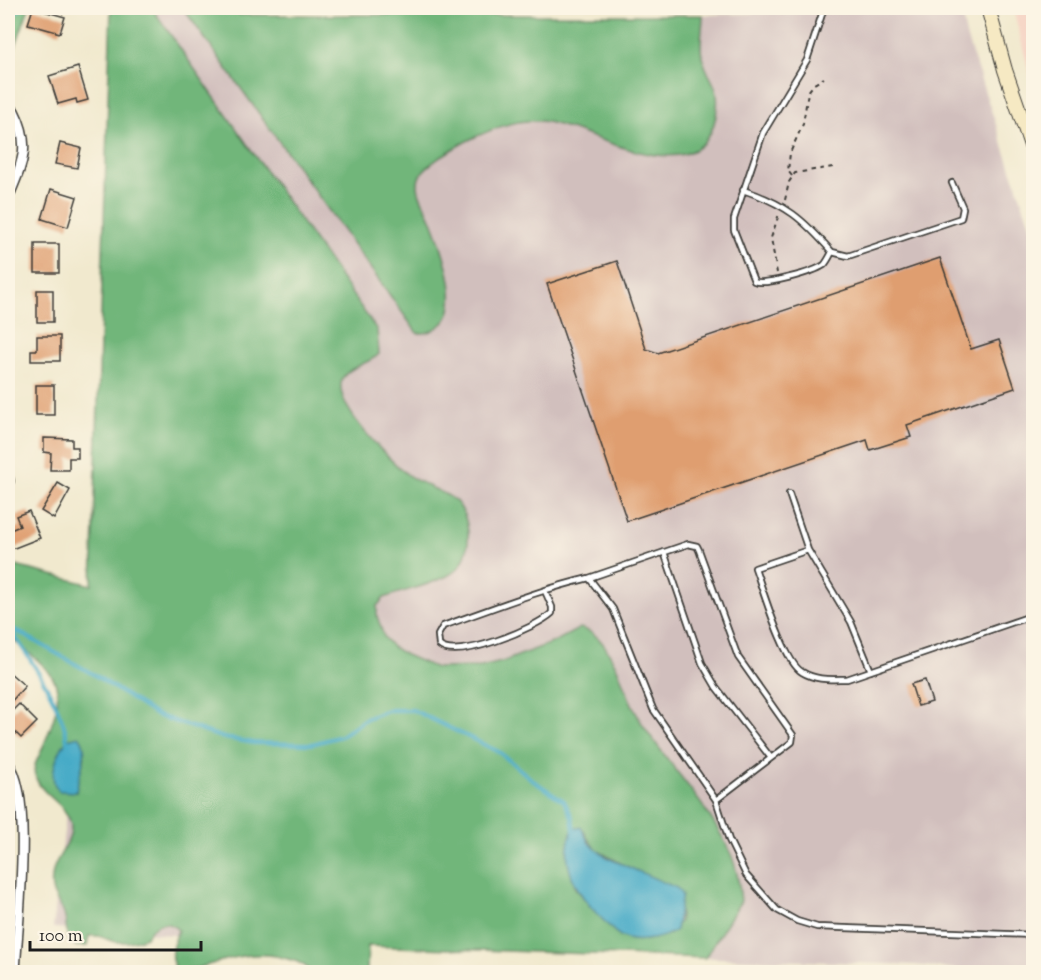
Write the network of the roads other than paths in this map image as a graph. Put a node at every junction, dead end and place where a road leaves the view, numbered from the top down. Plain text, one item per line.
1 (824, 8) edge
2 (988, 8) edge
3 (14, 111) dead end
4 (1034, 154) edge
5 (952, 183) dead end
6 (743, 190) junction
7 (8, 198) edge
8 (832, 252) junction
9 (789, 494) dead end
10 (808, 550) junction
11 (664, 552) junction
12 (589, 578) junction
13 (545, 591) junction
14 (1034, 615) edge
15 (871, 671) junction
16 (771, 758) junction
17 (8, 763) edge
18 (716, 800) junction
19 (1034, 935) edge
20 (15, 972) edge

1 - 6 lane
2 - 4 street
3 - 7 street
5 - 8 lane
6 - 8 lane
6 - 8 lane
9 - 10 lane
10 - 15 lane
10 - 15 lane
11 - 12 lane
11 - 16 lane
11 - 16 lane
12 - 13 lane
12 - 18 lane
13 - 13 lane
14 - 15 lane
16 - 18 lane
17 - 20 street
18 - 19 lane

